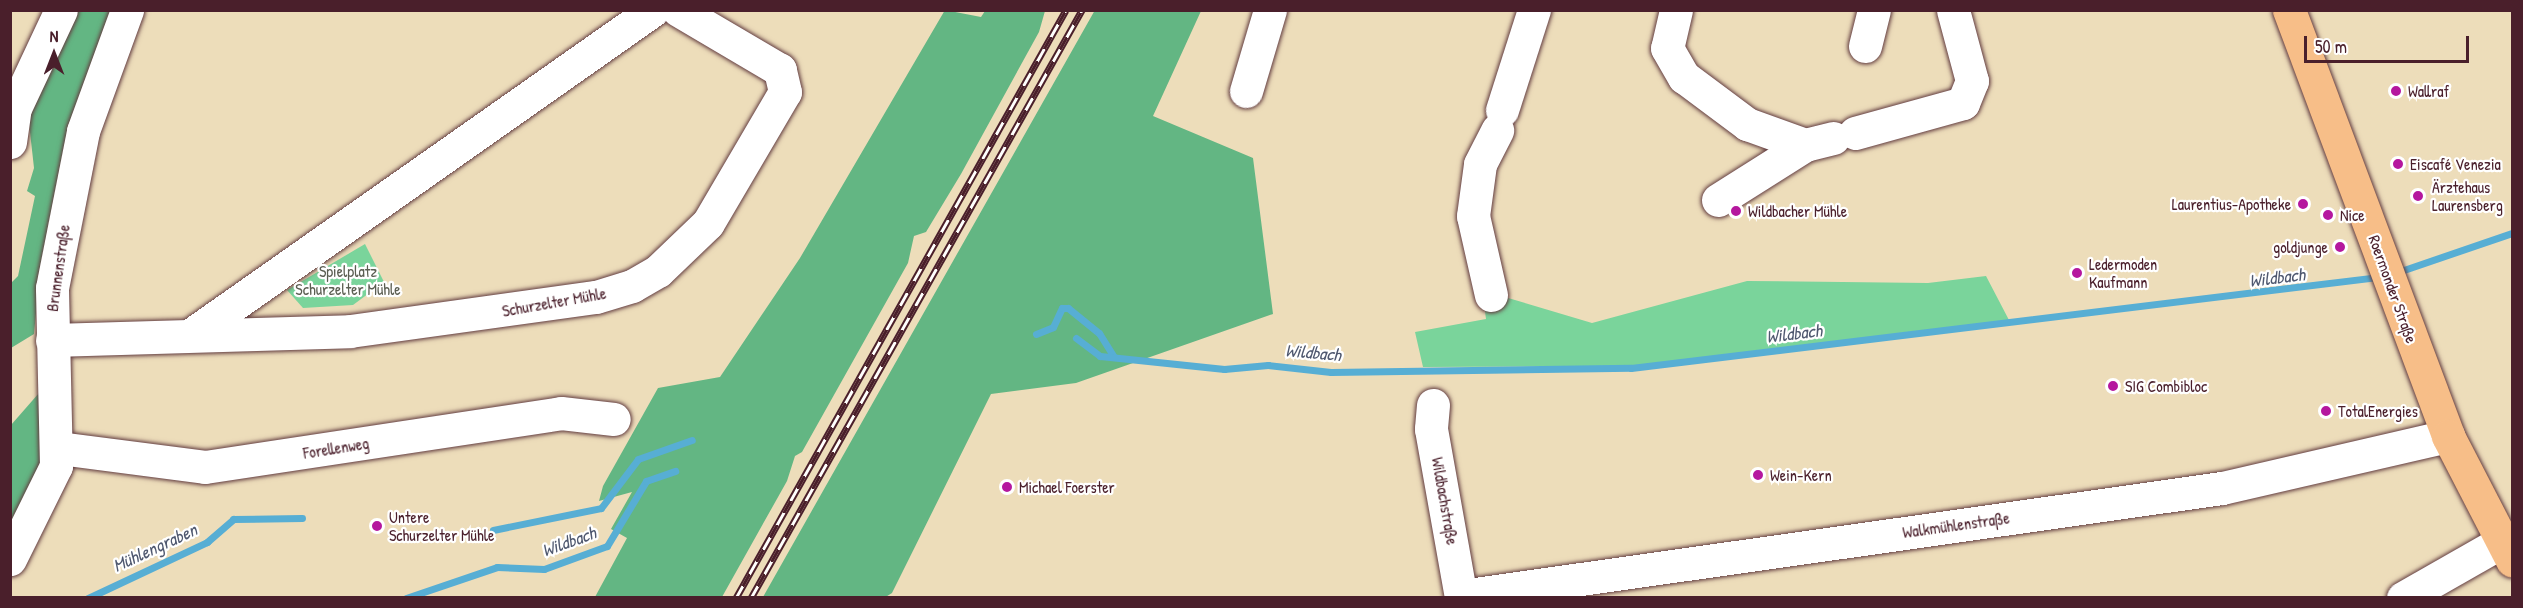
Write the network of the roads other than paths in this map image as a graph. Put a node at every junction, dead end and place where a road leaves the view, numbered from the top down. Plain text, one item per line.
1 (61, 10) edge
2 (127, 10) edge
3 (652, 10) edge
4 (678, 10) edge
5 (1270, 10) edge
6 (1534, 10) edge
7 (1676, 10) edge
8 (1874, 10) edge
9 (1953, 10) edge
10 (2289, 10) edge
11 (1865, 46) dead end
12 (1246, 91) dead end
13 (1831, 139) junction
14 (10, 142) edge
15 (1718, 200) dead end
16 (1491, 295) dead end
17 (192, 334) junction
18 (52, 340) junction
19 (1433, 405) dead end
20 (614, 420) dead end
21 (2448, 436) junction
22 (59, 447) junction
23 (2507, 551) edge
24 (10, 559) edge
25 (1461, 597) edge
26 (2403, 597) edge

1 - 14 street
2 - 18 street, Brunnenstraße
3 - 17 street
4 - 17 street, Schurzelter Mühle
5 - 12 street
6 - 16 street
7 - 13 street
8 - 11 street
9 - 13 street
10 - 21 main road, Roermonder Straße
13 - 15 street
17 - 18 street, Schurzelter Mühle
18 - 22 street, Brunnenstraße
19 - 25 street, Wildbachstraße
20 - 22 street, Forellenweg
21 - 23 main road, Roermonder Straße
21 - 25 street, Walkmühlenstraße
22 - 24 street, Brunnenstraße
23 - 26 street

